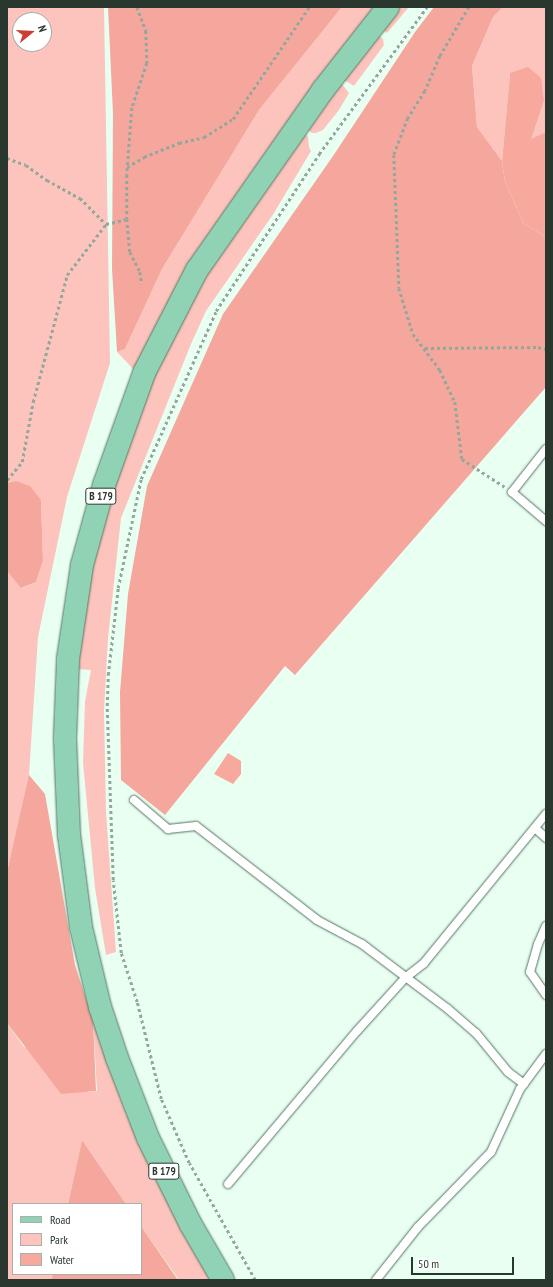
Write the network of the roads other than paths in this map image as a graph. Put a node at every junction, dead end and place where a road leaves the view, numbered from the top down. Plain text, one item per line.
1 (388, 7) edge
2 (546, 449) edge
3 (546, 521) edge
4 (134, 800) dead end
5 (546, 814) edge
6 (535, 828) junction
7 (546, 838) edge
8 (546, 926) edge
9 (405, 978) junction
10 (546, 995) edge
11 (546, 1054) edge
12 (524, 1084) junction
13 (228, 1184) dead end
14 (223, 1280) edge
15 (376, 1280) edge

1 - 14 main road, B 179
2 - 3 lane
4 - 9 lane
5 - 6 lane
6 - 7 lane
6 - 9 lane
8 - 10 lane
9 - 12 lane
9 - 13 lane
11 - 12 lane
12 - 15 lane

